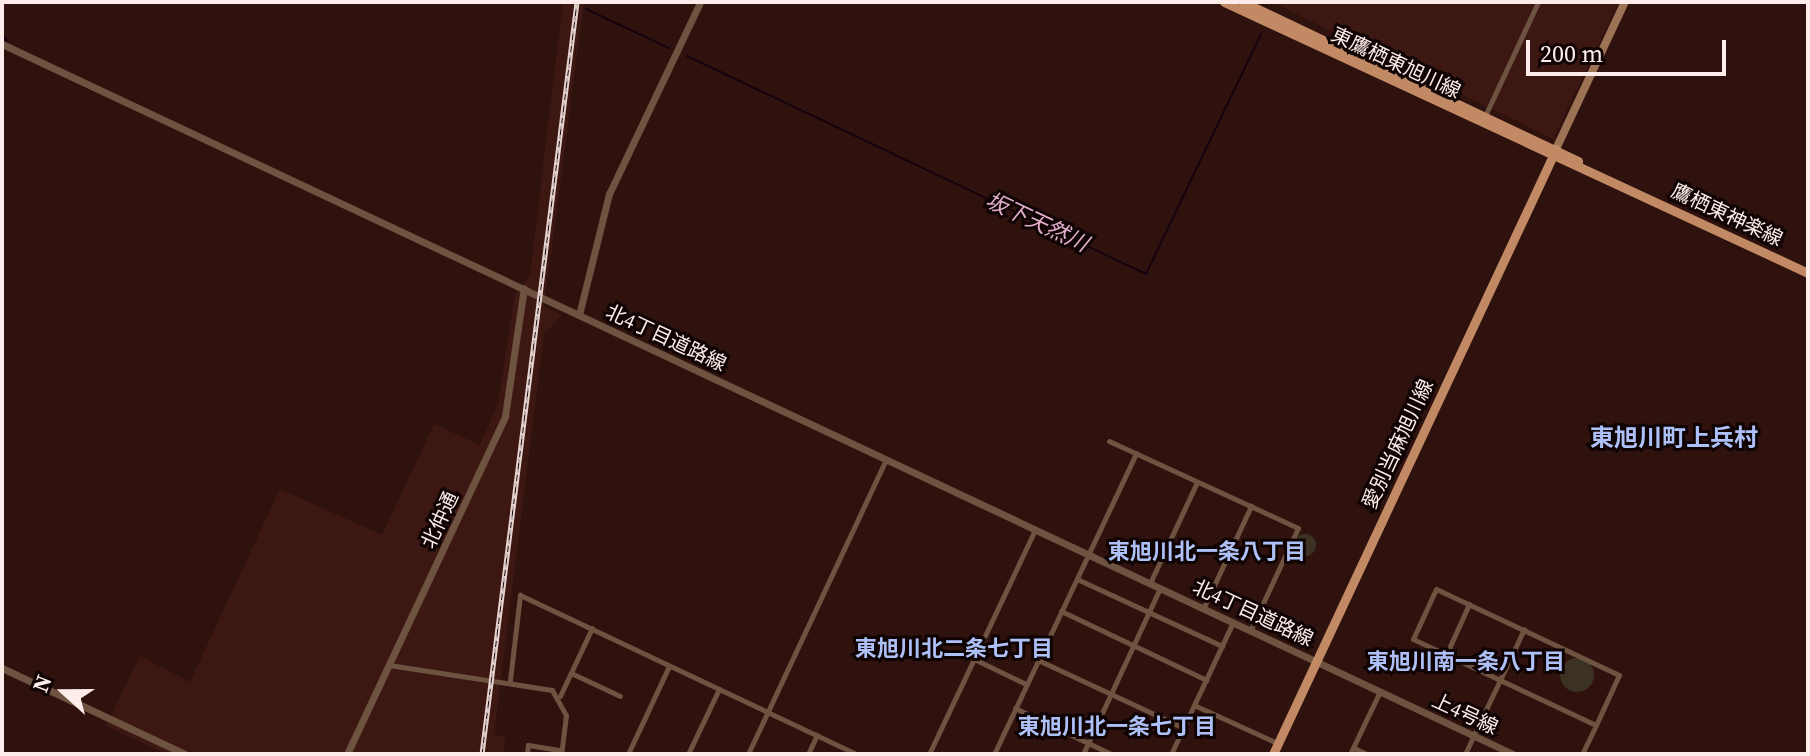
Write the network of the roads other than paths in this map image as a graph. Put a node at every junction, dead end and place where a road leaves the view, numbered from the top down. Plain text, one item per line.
1 (700, 2) edge
2 (1224, 2) edge
3 (1538, 2) edge
4 (1625, 2) edge
5 (1249, 6) edge
6 (2, 44) edge
7 (1483, 119) junction
8 (1555, 152) junction
9 (1808, 273) edge
10 (524, 288) junction
11 (579, 315) junction
12 (1109, 441) dead end
13 (1136, 453) junction
14 (886, 459) junction
15 (1197, 482) junction
16 (1251, 506) junction
17 (1035, 530) junction
18 (1089, 555) junction
19 (1077, 579) junction
20 (1150, 583) junction
21 (1160, 588) junction
22 (1469, 604) junction
23 (1203, 609) junction
24 (1061, 611) junction
25 (1149, 614) junction
26 (1233, 622) junction
27 (592, 628) junction
28 (1524, 629) junction
29 (1250, 631) junction
30 (1222, 646) junction
31 (1134, 647) junction
32 (1446, 655) junction
33 (974, 659) junction
34 (1038, 660) junction
35 (1317, 661) junction
36 (389, 665) junction
37 (669, 666) junction
38 (2, 668) edge
39 (571, 673) junction
40 (510, 680) junction
41 (1206, 680) junction
42 (1501, 680) junction
43 (1026, 684) junction
44 (719, 689) junction
45 (1380, 691) junction
46 (1111, 694) junction
47 (560, 696) junction
48 (620, 696) dead end
49 (1194, 705) junction
50 (1015, 708) junction
51 (767, 712) junction
52 (1596, 725) junction
53 (1184, 728) junction
54 (817, 735) junction
55 (1474, 735) junction
56 (1088, 743) junction
57 (1278, 744) junction
58 (1352, 751) edge
59 (561, 752) edge
60 (185, 754) edge
61 (347, 754) edge
62 (527, 754) edge
63 (628, 754) edge
64 (688, 754) edge
65 (748, 754) edge
66 (808, 754) edge
67 (857, 754) edge
68 (929, 754) edge
69 (994, 754) edge
70 (1083, 754) edge
71 (1111, 754) edge
72 (1171, 754) edge
73 (1273, 754) edge
74 (1367, 754) edge
75 (1465, 754) edge
76 (1513, 754) edge
77 (1582, 754) edge

1 - 11 street
2 - 5 main road, 東鷹栖東旭川線
3 - 7 street
4 - 8 main road
5 - 7 main road, 東鷹栖東旭川線
6 - 10 street, 北4丁目道路線
7 - 8 main road, 東鷹栖東旭川線
8 - 9 main road, 鷹栖東神楽線
8 - 35 main road, 愛別当麻旭川線
10 - 11 street, 北4丁目道路線
10 - 36 street, 北仲通
11 - 14 street, 北4丁目道路線
12 - 13 street
13 - 15 street
13 - 18 street
14 - 17 street, 北4丁目道路線
14 - 51 street
15 - 16 street
15 - 20 street
16 - 23 street
16 - 29 street
17 - 18 street, 北4丁目道路線
17 - 33 street
18 - 19 street
18 - 20 street, 北4丁目道路線
19 - 24 street
19 - 25 street
20 - 21 street, 北4丁目道路線
21 - 23 street, 北4丁目道路線
21 - 25 street
22 - 28 street
22 - 32 street
22 - 32 street
23 - 26 street, 北4丁目道路線
24 - 31 street
24 - 34 street
25 - 30 street
25 - 31 street
26 - 29 street, 北4丁目道路線
26 - 30 street
27 - 37 street
27 - 39 street
27 - 40 street
28 - 42 street
28 - 52 street
29 - 35 street, 北4丁目道路線
30 - 41 street
31 - 41 street
31 - 46 street
32 - 42 street
33 - 43 street
33 - 68 street
34 - 43 street
34 - 46 street
35 - 45 street, 上4号線
35 - 57 main road, 愛別当麻旭川線
36 - 40 street
36 - 61 street, 北仲通
37 - 44 street
37 - 63 street
38 - 60 street
39 - 47 street
39 - 48 street
40 - 47 street
41 - 49 street
42 - 52 street
42 - 55 street
43 - 50 street
44 - 51 street
44 - 64 street
45 - 55 street, 上4号線
45 - 58 street
46 - 53 street
46 - 56 street
47 - 59 street
49 - 53 street
49 - 57 street
50 - 56 street
50 - 69 street
51 - 54 street
51 - 65 street
52 - 77 street
53 - 72 street
54 - 66 street
54 - 67 street
55 - 75 street
55 - 76 street, 上4号線
56 - 70 street
56 - 71 street
57 - 73 main road, 愛別当麻旭川線
58 - 74 street
59 - 62 street

